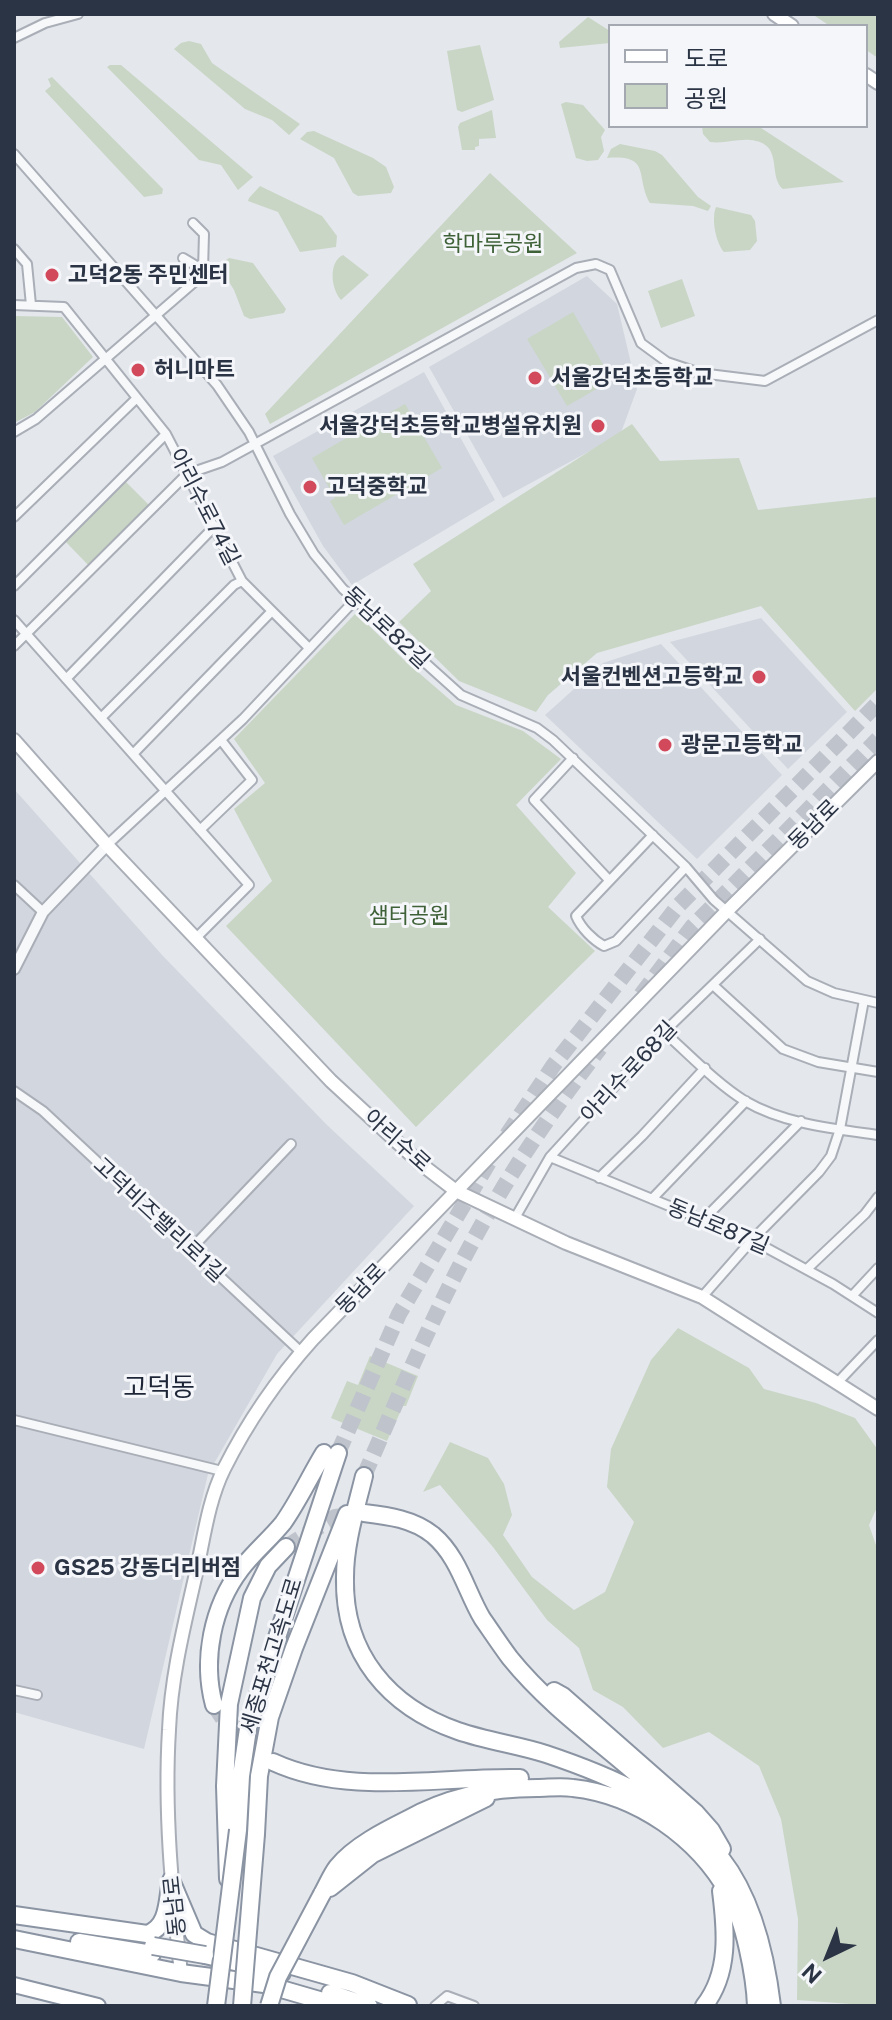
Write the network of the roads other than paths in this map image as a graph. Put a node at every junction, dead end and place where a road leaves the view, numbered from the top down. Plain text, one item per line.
1 (78, 14) edge
2 (14, 38) edge
3 (14, 154) edge
4 (21, 162) junction
5 (14, 170) edge
6 (193, 223) dead end
7 (14, 249) edge
8 (183, 258) dead end
9 (203, 270) junction
10 (14, 305) edge
11 (31, 305) junction
12 (154, 315) junction
13 (878, 320) edge
14 (106, 360) junction
15 (137, 398) junction
16 (14, 432) edge
17 (166, 434) junction
18 (254, 444) junction
19 (187, 474) junction
20 (14, 517) edge
21 (215, 526) junction
22 (242, 581) junction
23 (14, 586) edge
24 (355, 600) junction
25 (272, 611) junction
26 (14, 620) edge
27 (26, 634) junction
28 (14, 646) edge
29 (309, 648) junction
30 (66, 679) junction
31 (101, 718) junction
32 (14, 740) edge
33 (221, 740) junction
34 (133, 754) junction
35 (573, 758) junction
36 (878, 761) edge
37 (166, 791) junction
38 (200, 830) junction
39 (653, 835) junction
40 (107, 845) junction
41 (686, 867) junction
42 (609, 880) junction
43 (14, 885) edge
44 (43, 912) junction
45 (726, 912) junction
46 (195, 939) junction
47 (760, 939) junction
48 (14, 969) edge
49 (713, 985) junction
50 (864, 1000) junction
51 (878, 1003) edge
52 (664, 1032) junction
53 (705, 1068) junction
54 (850, 1068) junction
55 (878, 1072) edge
56 (14, 1091) edge
57 (746, 1101) junction
58 (801, 1121) junction
59 (840, 1129) junction
60 (878, 1135) edge
61 (291, 1144) dead end
62 (550, 1157) junction
63 (599, 1178) junction
64 (456, 1191) junction
65 (878, 1197) edge
66 (652, 1199) junction
67 (515, 1218) junction
68 (703, 1220) junction
69 (752, 1240) junction
70 (191, 1249) junction
71 (878, 1268) edge
72 (807, 1269) junction
73 (852, 1296) junction
74 (702, 1297) junction
75 (878, 1313) edge
76 (878, 1340) edge
77 (301, 1352) junction
78 (837, 1383) junction
79 (878, 1409) edge
80 (14, 1420) edge
81 (222, 1471) junction
82 (364, 1513) tunnel mouth
83 (286, 1547) tunnel mouth
84 (528, 1676) junction
85 (14, 1690) edge
86 (37, 1695) dead end
87 (214, 1705) tunnel mouth
88 (273, 1762) tunnel mouth
89 (573, 1788) junction
90 (231, 1828) junction
91 (698, 1833) junction
92 (726, 1877) junction
93 (171, 1880) junction
94 (14, 1918) edge
95 (14, 1932) edge
96 (14, 1939) edge
97 (152, 1950) junction
98 (205, 1959) junction
99 (181, 1973) junction
100 (14, 1985) edge
101 (98, 2006) edge
102 (216, 2006) edge
103 (242, 2006) edge
104 (269, 2006) edge
105 (340, 2006) edge
106 (369, 2006) edge
107 (410, 2006) edge
108 (435, 2006) edge
109 (474, 2006) edge
110 (704, 2006) edge
111 (756, 2006) edge
112 (772, 2006) edge

1 - 2 street
3 - 4 street, 동남로82길
4 - 5 street
4 - 12 street, 동남로82길
6 - 9 street
7 - 11 street
8 - 9 street
9 - 12 street
10 - 11 street, 아리수로74길
11 - 14 street, 아리수로74길
12 - 14 street
12 - 18 street, 동남로82길
13 - 18 street
14 - 15 street, 아리수로74길
14 - 16 street
15 - 17 street, 아리수로74길
15 - 20 street
17 - 19 street, 아리수로74길
17 - 23 street
18 - 19 street
18 - 24 street, 동남로82길
19 - 21 street, 아리수로74길
19 - 27 street
21 - 22 street, 아리수로74길
21 - 30 street
22 - 25 street, 아리수로74길
22 - 31 street
24 - 29 street
24 - 35 street, 동남로82길
25 - 29 street, 아리수로74길
25 - 34 street
26 - 27 street
27 - 28 street
27 - 30 street
29 - 33 street
30 - 31 street
31 - 34 street
32 - 40 main road, 아리수로
33 - 37 street
33 - 38 street
34 - 37 street
35 - 39 street, 동남로82길
35 - 42 street
36 - 45 main road, 동남로
37 - 38 street
37 - 40 street
38 - 46 street
39 - 41 street, 동남로82길
39 - 42 street
40 - 44 street
40 - 46 main road, 아리수로
41 - 42 street
41 - 45 street, 동남로82길
43 - 44 street
44 - 48 street
45 - 47 street, 동남로82길
45 - 64 main road, 동남로
46 - 64 main road, 아리수로
47 - 49 street, 아리수로68길
47 - 50 street, 동남로82길
49 - 52 street, 아리수로68길
49 - 54 street
50 - 51 street, 동남로82길
50 - 54 street
52 - 53 street
52 - 62 street, 아리수로68길
53 - 57 street
53 - 63 street
54 - 55 street
54 - 59 street
56 - 70 street, 고덕비즈밸리로1길
57 - 58 street
57 - 66 street
58 - 59 street
58 - 68 street
59 - 60 street
59 - 69 street
61 - 70 street
62 - 63 street, 동남로87길
62 - 67 street, 아리수로68길
63 - 66 street, 동남로87길
64 - 67 main road, 아리수로
64 - 77 main road, 동남로
65 - 72 street
66 - 68 street, 동남로87길
67 - 74 main road, 아리수로
68 - 69 street, 동남로87길
69 - 72 street, 동남로87길
69 - 74 street
70 - 77 street, 고덕비즈밸리로1길
71 - 73 street
72 - 73 street, 동남로87길
73 - 75 street, 동남로87길
74 - 78 main road, 아리수로
76 - 78 street
77 - 81 main road, 동남로
78 - 79 main road, 아리수로
80 - 81 street
81 - 93 main road, 동남로
82 - 84 highway
83 - 90 highway
84 - 91 highway
84 - 92 highway
85 - 86 street
87 - 90 highway, 세종포천고속도로
88 - 89 highway
89 - 92 highway
89 - 104 highway, bridge
90 - 102 highway, 세종포천고속도로, bridge
91 - 92 highway
91 - 103 highway, 세종포천고속도로, bridge
92 - 110 highway
92 - 111 highway
92 - 112 highway
93 - 94 highway
93 - 99 main road, 동남로
93 - 107 highway
94 - 97 highway
95 - 97 highway
96 - 99 highway
97 - 98 highway
98 - 106 highway
98 - 107 highway
99 - 105 highway
100 - 101 highway
108 - 109 street

